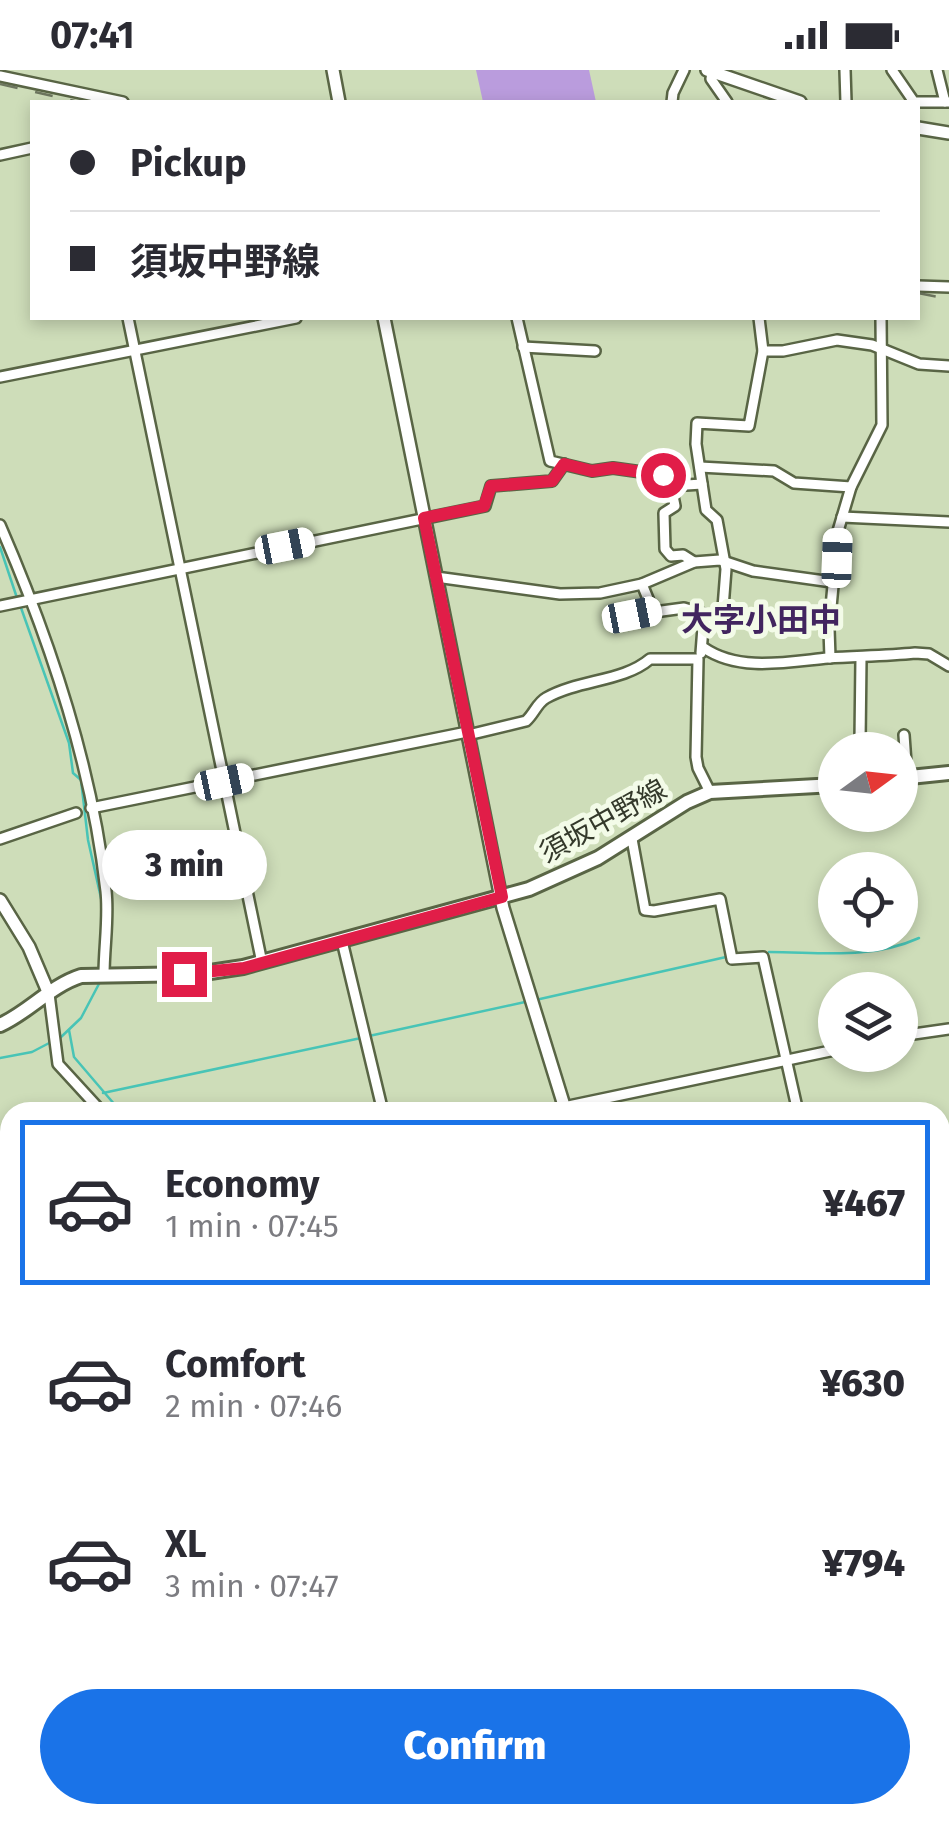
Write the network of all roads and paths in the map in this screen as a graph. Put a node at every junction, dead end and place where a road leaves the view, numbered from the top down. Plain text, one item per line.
1 (333, 70) edge
2 (684, 70) edge
3 (845, 70) edge
4 (892, 70) edge
5 (937, 70) edge
6 (709, 71) edge
7 (0, 76) edge
8 (114, 100) edge
9 (340, 100) edge
10 (672, 100) edge
11 (725, 100) edge
12 (794, 100) edge
13 (846, 100) edge
14 (913, 100) edge
15 (920, 102) edge
16 (947, 102) edge
17 (920, 128) edge
18 (949, 133) edge
19 (30, 148) edge
20 (0, 154) edge
21 (920, 286) edge
22 (949, 287) edge
23 (128, 320) edge
24 (286, 320) edge
25 (384, 320) edge
26 (517, 320) edge
27 (757, 320) edge
28 (880, 320) edge
29 (523, 347) junction
30 (879, 348) junction
31 (135, 350) junction
32 (595, 350) dead end
33 (763, 351) junction
34 (949, 366) edge
35 (0, 377) edge
36 (564, 464) junction
37 (700, 467) junction
38 (702, 484) junction
39 (671, 486) junction
40 (850, 487) junction
41 (842, 517) junction
42 (424, 518) junction
43 (949, 522) edge
44 (0, 525) edge
45 (724, 560) junction
46 (694, 562) junction
47 (180, 567) junction
48 (436, 577) junction
49 (832, 582) junction
50 (642, 584) junction
51 (31, 598) junction
52 (0, 606) edge
53 (652, 611) junction
54 (632, 615) dead end
55 (705, 622) junction
56 (704, 648) junction
57 (830, 658) junction
58 (861, 658) junction
59 (698, 659) junction
60 (949, 666) edge
61 (860, 732) edge
62 (468, 733) junction
63 (949, 774) edge
64 (918, 777) edge
65 (224, 782) junction
66 (818, 786) edge
67 (710, 792) junction
68 (91, 808) junction
69 (76, 813) dead end
70 (0, 839) edge
71 (632, 839) junction
72 (502, 897) junction
73 (0, 900) edge
74 (342, 941) junction
75 (262, 963) junction
76 (97, 975) junction
77 (49, 994) junction
78 (0, 1026) edge
79 (949, 1029) edge
80 (918, 1033) edge
81 (818, 1054) edge
82 (787, 1060) junction
83 (92, 1102) edge
84 (381, 1102) edge
85 (563, 1102) edge
86 (601, 1102) edge
87 (796, 1102) edge

1 - 9 street
2 - 10 street
3 - 13 street
4 - 14 street
5 - 16 street
6 - 11 street
6 - 12 street
7 - 8 street
15 - 16 street
17 - 18 street
19 - 20 street
21 - 22 street
23 - 31 street
24 - 31 street
25 - 42 street
26 - 29 street
27 - 33 street
28 - 30 street
29 - 32 street
29 - 36 street
30 - 33 street
30 - 34 street
30 - 40 street
31 - 35 street
31 - 47 street
33 - 37 street
36 - 39 street
36 - 42 street
37 - 38 street
37 - 40 street
38 - 39 street
38 - 45 street
39 - 46 street
40 - 41 street
41 - 43 street
41 - 49 street
42 - 47 street
42 - 48 street
44 - 51 street
45 - 46 street
45 - 49 street
45 - 55 street
46 - 50 street
47 - 51 street
47 - 65 street
48 - 50 street
48 - 62 street
49 - 57 street
50 - 53 street
51 - 52 street
51 - 68 street
53 - 54 street
53 - 55 street
55 - 56 street
56 - 57 street
56 - 59 street
57 - 58 street
58 - 60 street
58 - 61 street
59 - 62 street
59 - 67 street
62 - 65 street
62 - 72 street
63 - 64 main road
65 - 68 street
65 - 75 street
66 - 67 main road, 須坂中野線
67 - 71 main road, 須坂中野線
68 - 76 street
69 - 70 street
71 - 72 main road, 須坂中野線
71 - 82 street
72 - 74 main road, 須坂中野線
72 - 85 street
73 - 77 street
74 - 75 main road, 須坂中野線
74 - 84 street
75 - 76 main road, 須坂中野線
76 - 77 main road, 須坂中野線
77 - 78 main road, 須坂中野線
77 - 83 street
79 - 80 street
81 - 82 street
82 - 86 street
82 - 87 street

